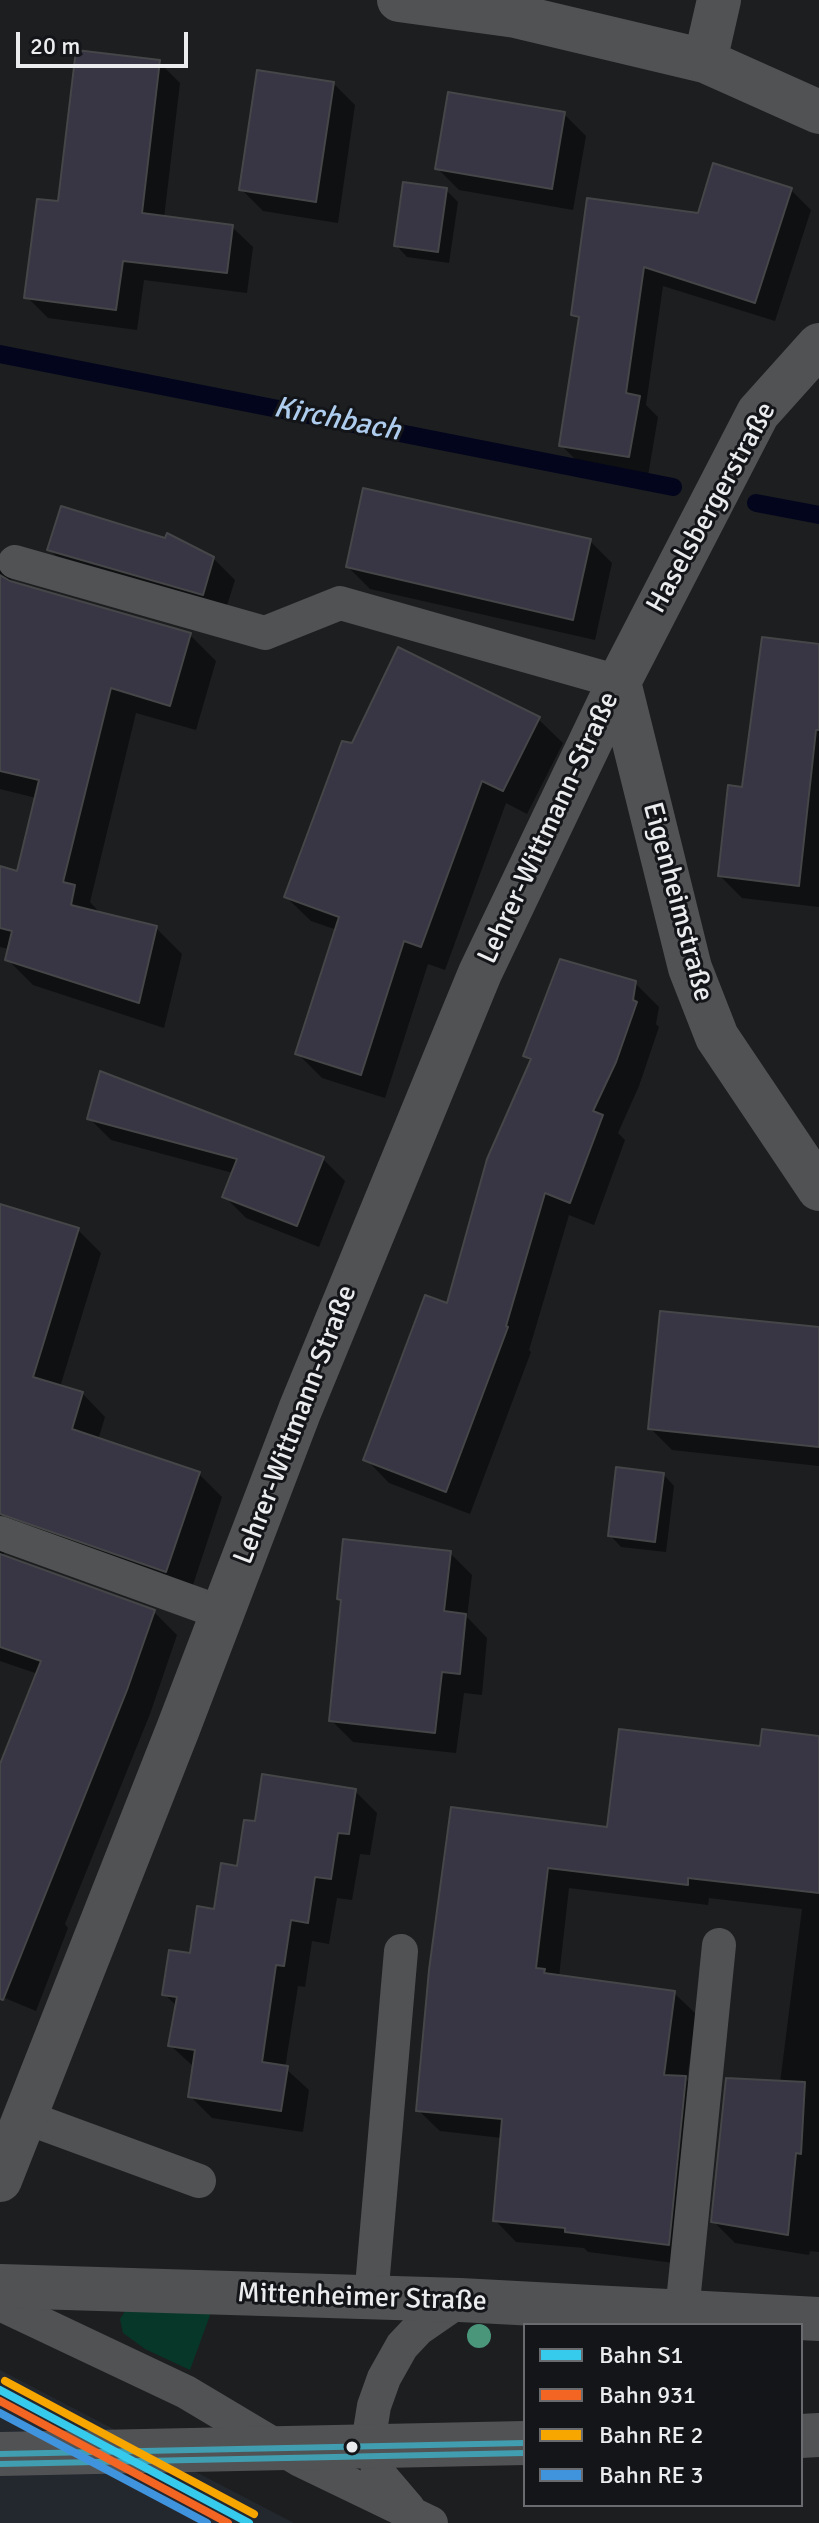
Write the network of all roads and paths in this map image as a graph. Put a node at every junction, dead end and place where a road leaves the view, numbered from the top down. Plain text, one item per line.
1 (399, 0) edge
2 (719, 0) edge
3 (705, 61) junction
4 (819, 112) edge
5 (819, 345) edge
6 (15, 562) dead end
7 (619, 682) junction
8 (819, 1189) edge
9 (0, 1533) edge
10 (222, 1613) junction
11 (719, 1945) dead end
12 (401, 1951) dead end
13 (25, 2117) junction
14 (0, 2180) edge
15 (199, 2181) dead end
16 (0, 2286) edge
17 (371, 2298) junction
18 (460, 2300) junction
19 (0, 2304) edge
20 (682, 2312) junction
21 (819, 2319) edge
22 (523, 2443) edge
23 (0, 2454) edge
24 (424, 2520) edge

1 - 3 street
2 - 3 street
3 - 4 street
5 - 7 street, Haselsbergerstraße
6 - 7 lane
7 - 8 street, Eigenheimstraße
7 - 10 street, Lehrer-Wittmann-Straße
9 - 10 lane
10 - 13 street, Lehrer-Wittmann-Straße
11 - 20 lane
12 - 17 lane
13 - 14 street, Lehrer-Wittmann-Straße
13 - 15 lane
16 - 17 street, Mittenheimer Straße
17 - 18 street, Mittenheimer Straße
18 - 20 street, Mittenheimer Straße
18 - 24 lane
19 - 24 lane
20 - 21 street, Mittenheimer Straße
22 - 23 street

